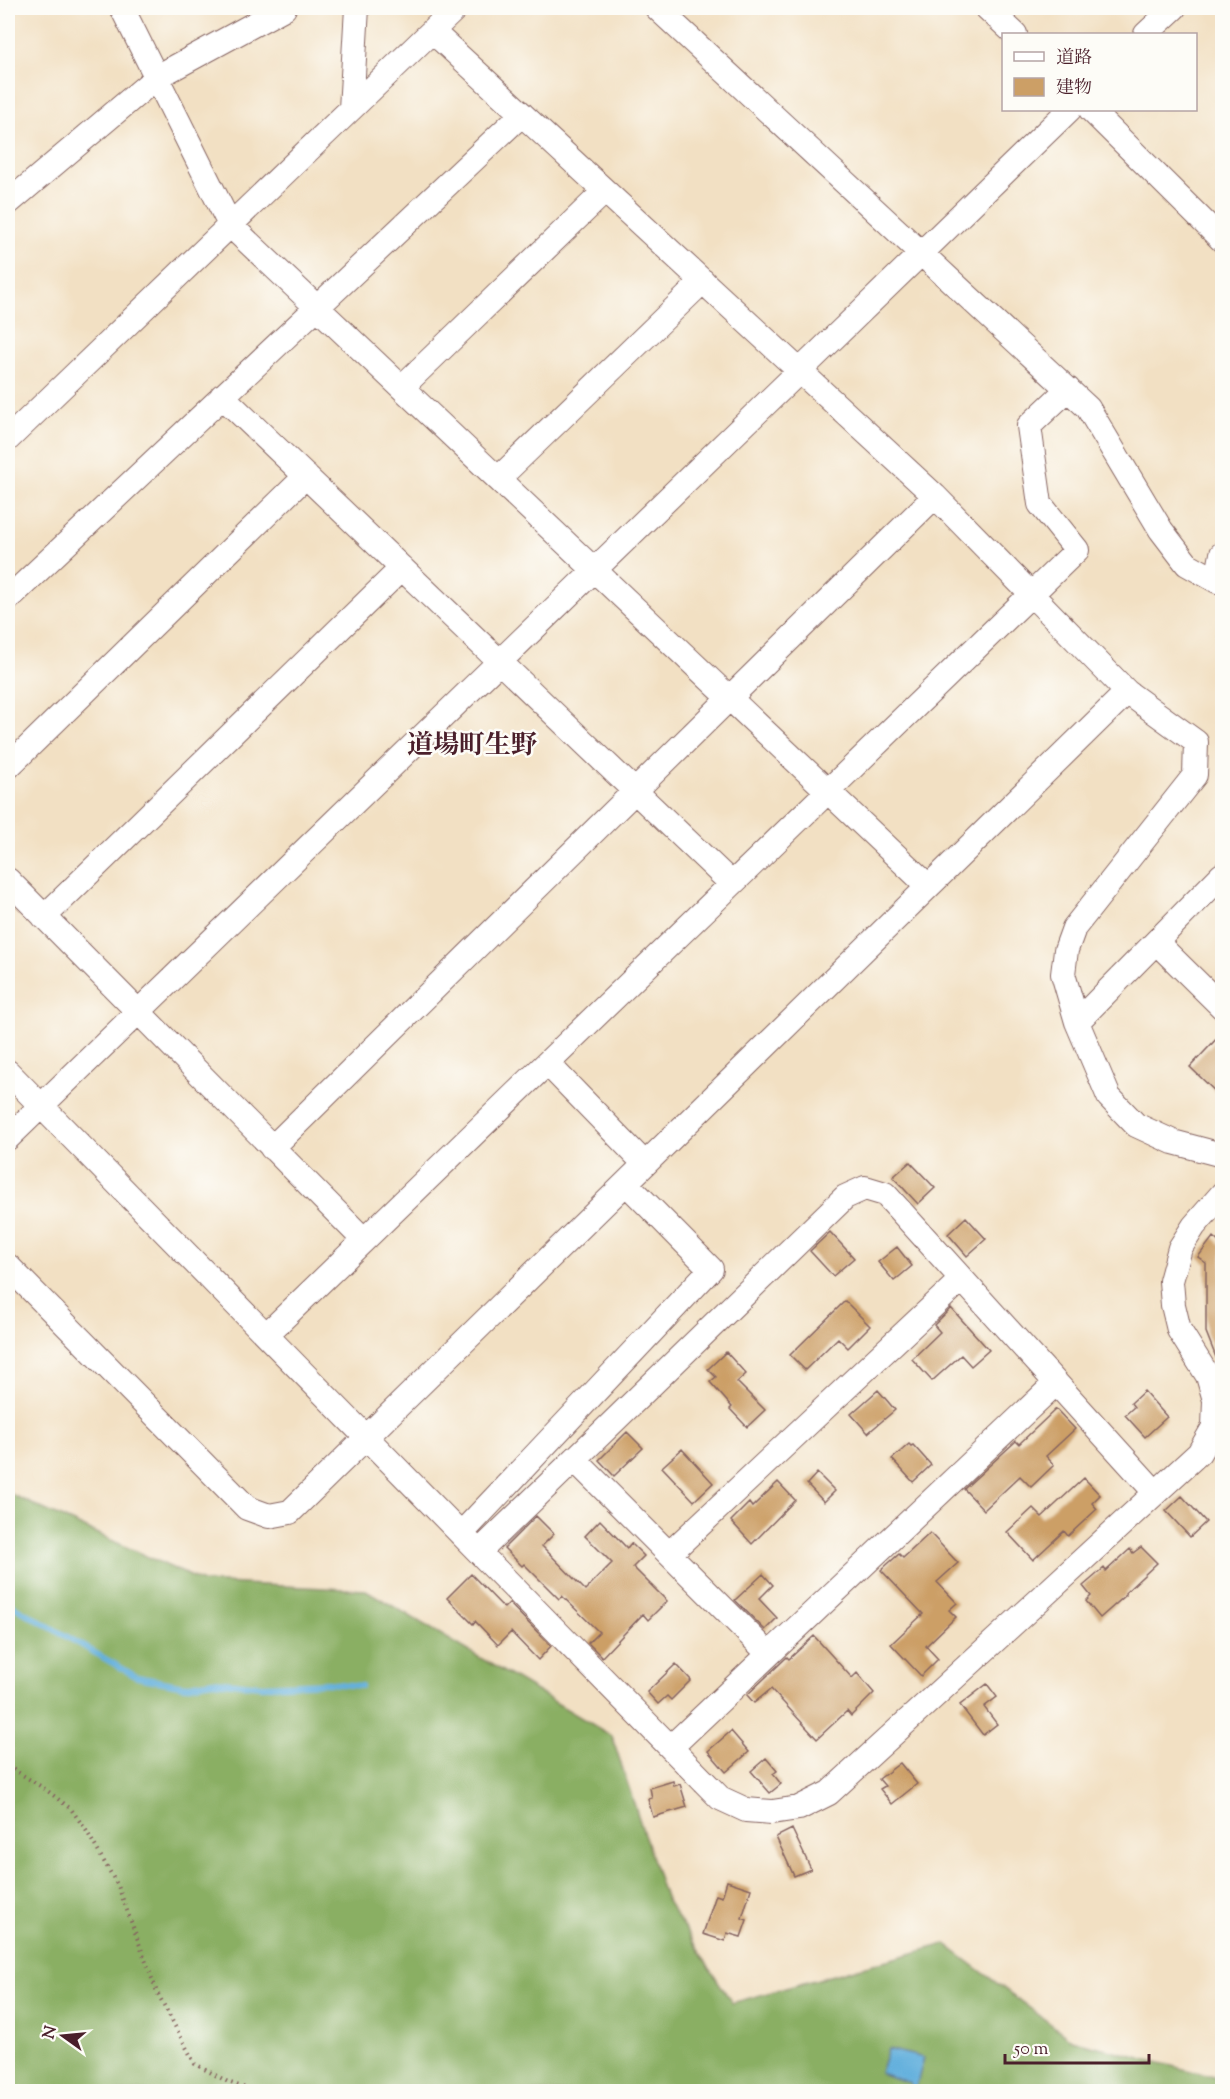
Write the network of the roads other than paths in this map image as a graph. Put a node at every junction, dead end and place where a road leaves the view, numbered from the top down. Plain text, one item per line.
1 (122, 8) edge
2 (284, 8) edge
3 (357, 8) edge
4 (456, 8) edge
5 (657, 8) edge
6 (987, 8) edge
7 (1174, 8) edge
8 (432, 31) junction
9 (1014, 33) edge
10 (1147, 33) edge
11 (157, 77) junction
12 (351, 109) junction
13 (1068, 111) edge
14 (1092, 111) edge
15 (522, 114) junction
16 (605, 191) junction
17 (8, 203) edge
18 (230, 225) junction
19 (1222, 240) edge
20 (921, 253) junction
21 (703, 281) junction
22 (317, 307) junction
23 (800, 371) junction
24 (402, 387) junction
25 (1068, 389) junction
26 (222, 396) junction
27 (8, 439) edge
28 (306, 476) junction
29 (498, 478) junction
30 (935, 496) junction
31 (1222, 554) edge
32 (402, 568) junction
33 (594, 570) junction
34 (1220, 582) edge
35 (1031, 594) junction
36 (8, 597) edge
37 (500, 661) junction
38 (1127, 692) junction
39 (730, 698) junction
40 (8, 767) edge
41 (636, 791) junction
42 (828, 791) junction
43 (1222, 875) edge
44 (8, 880) edge
45 (732, 884) junction
46 (928, 886) junction
47 (44, 917) junction
48 (1156, 942) junction
49 (1222, 1007) edge
50 (138, 1012) junction
51 (1077, 1022) junction
52 (547, 1063) junction
53 (8, 1072) edge
54 (41, 1106) junction
55 (8, 1138) edge
56 (272, 1148) junction
57 (1222, 1155) edge
58 (645, 1164) junction
59 (626, 1183) junction
60 (1222, 1194) edge
61 (364, 1240) junction
62 (8, 1266) edge
63 (962, 1280) junction
64 (266, 1335) junction
65 (1056, 1383) junction
66 (366, 1437) junction
67 (575, 1460) junction
68 (1155, 1492) junction
69 (461, 1534) junction
70 (479, 1552) junction
71 (669, 1554) junction
72 (769, 1654) junction
73 (671, 1747) junction

1 - 11 street
2 - 11 street
3 - 12 street
4 - 8 street
5 - 20 street
6 - 9 street
7 - 10 street
8 - 12 street
8 - 15 street
11 - 17 street
11 - 18 street
12 - 18 street
13 - 20 street
14 - 19 street
15 - 16 street
15 - 22 street
16 - 21 street
16 - 24 street
18 - 22 street
18 - 27 street
20 - 23 street
20 - 25 street
21 - 23 street
21 - 29 street
22 - 24 street
22 - 26 street
23 - 30 street
23 - 33 street
24 - 29 street
25 - 34 street
25 - 35 street
26 - 28 street
26 - 36 street
28 - 32 street
28 - 40 street
29 - 33 street
30 - 35 street
30 - 39 street
31 - 34 street
32 - 37 street
32 - 47 street
33 - 37 street
33 - 39 street
35 - 38 street
35 - 42 street
37 - 41 street
37 - 50 street
38 - 46 street
38 - 51 street
39 - 41 street
39 - 42 street
41 - 45 street
41 - 56 street
42 - 45 street
42 - 46 street
43 - 48 street
44 - 47 street
45 - 52 street
46 - 58 street
47 - 50 street
48 - 49 street
48 - 51 street
50 - 54 street
50 - 56 street
51 - 57 street
52 - 58 street
52 - 61 street
53 - 54 street
54 - 55 street
54 - 64 street
56 - 61 street
58 - 59 street
59 - 66 street
59 - 69 street
60 - 68 street
61 - 64 street
62 - 66 street
63 - 65 street
63 - 67 street
63 - 71 street
64 - 66 street
65 - 68 street
65 - 72 street
66 - 69 street
67 - 70 street
67 - 71 street
68 - 73 street
69 - 70 street
70 - 73 street
71 - 72 street
72 - 73 street

